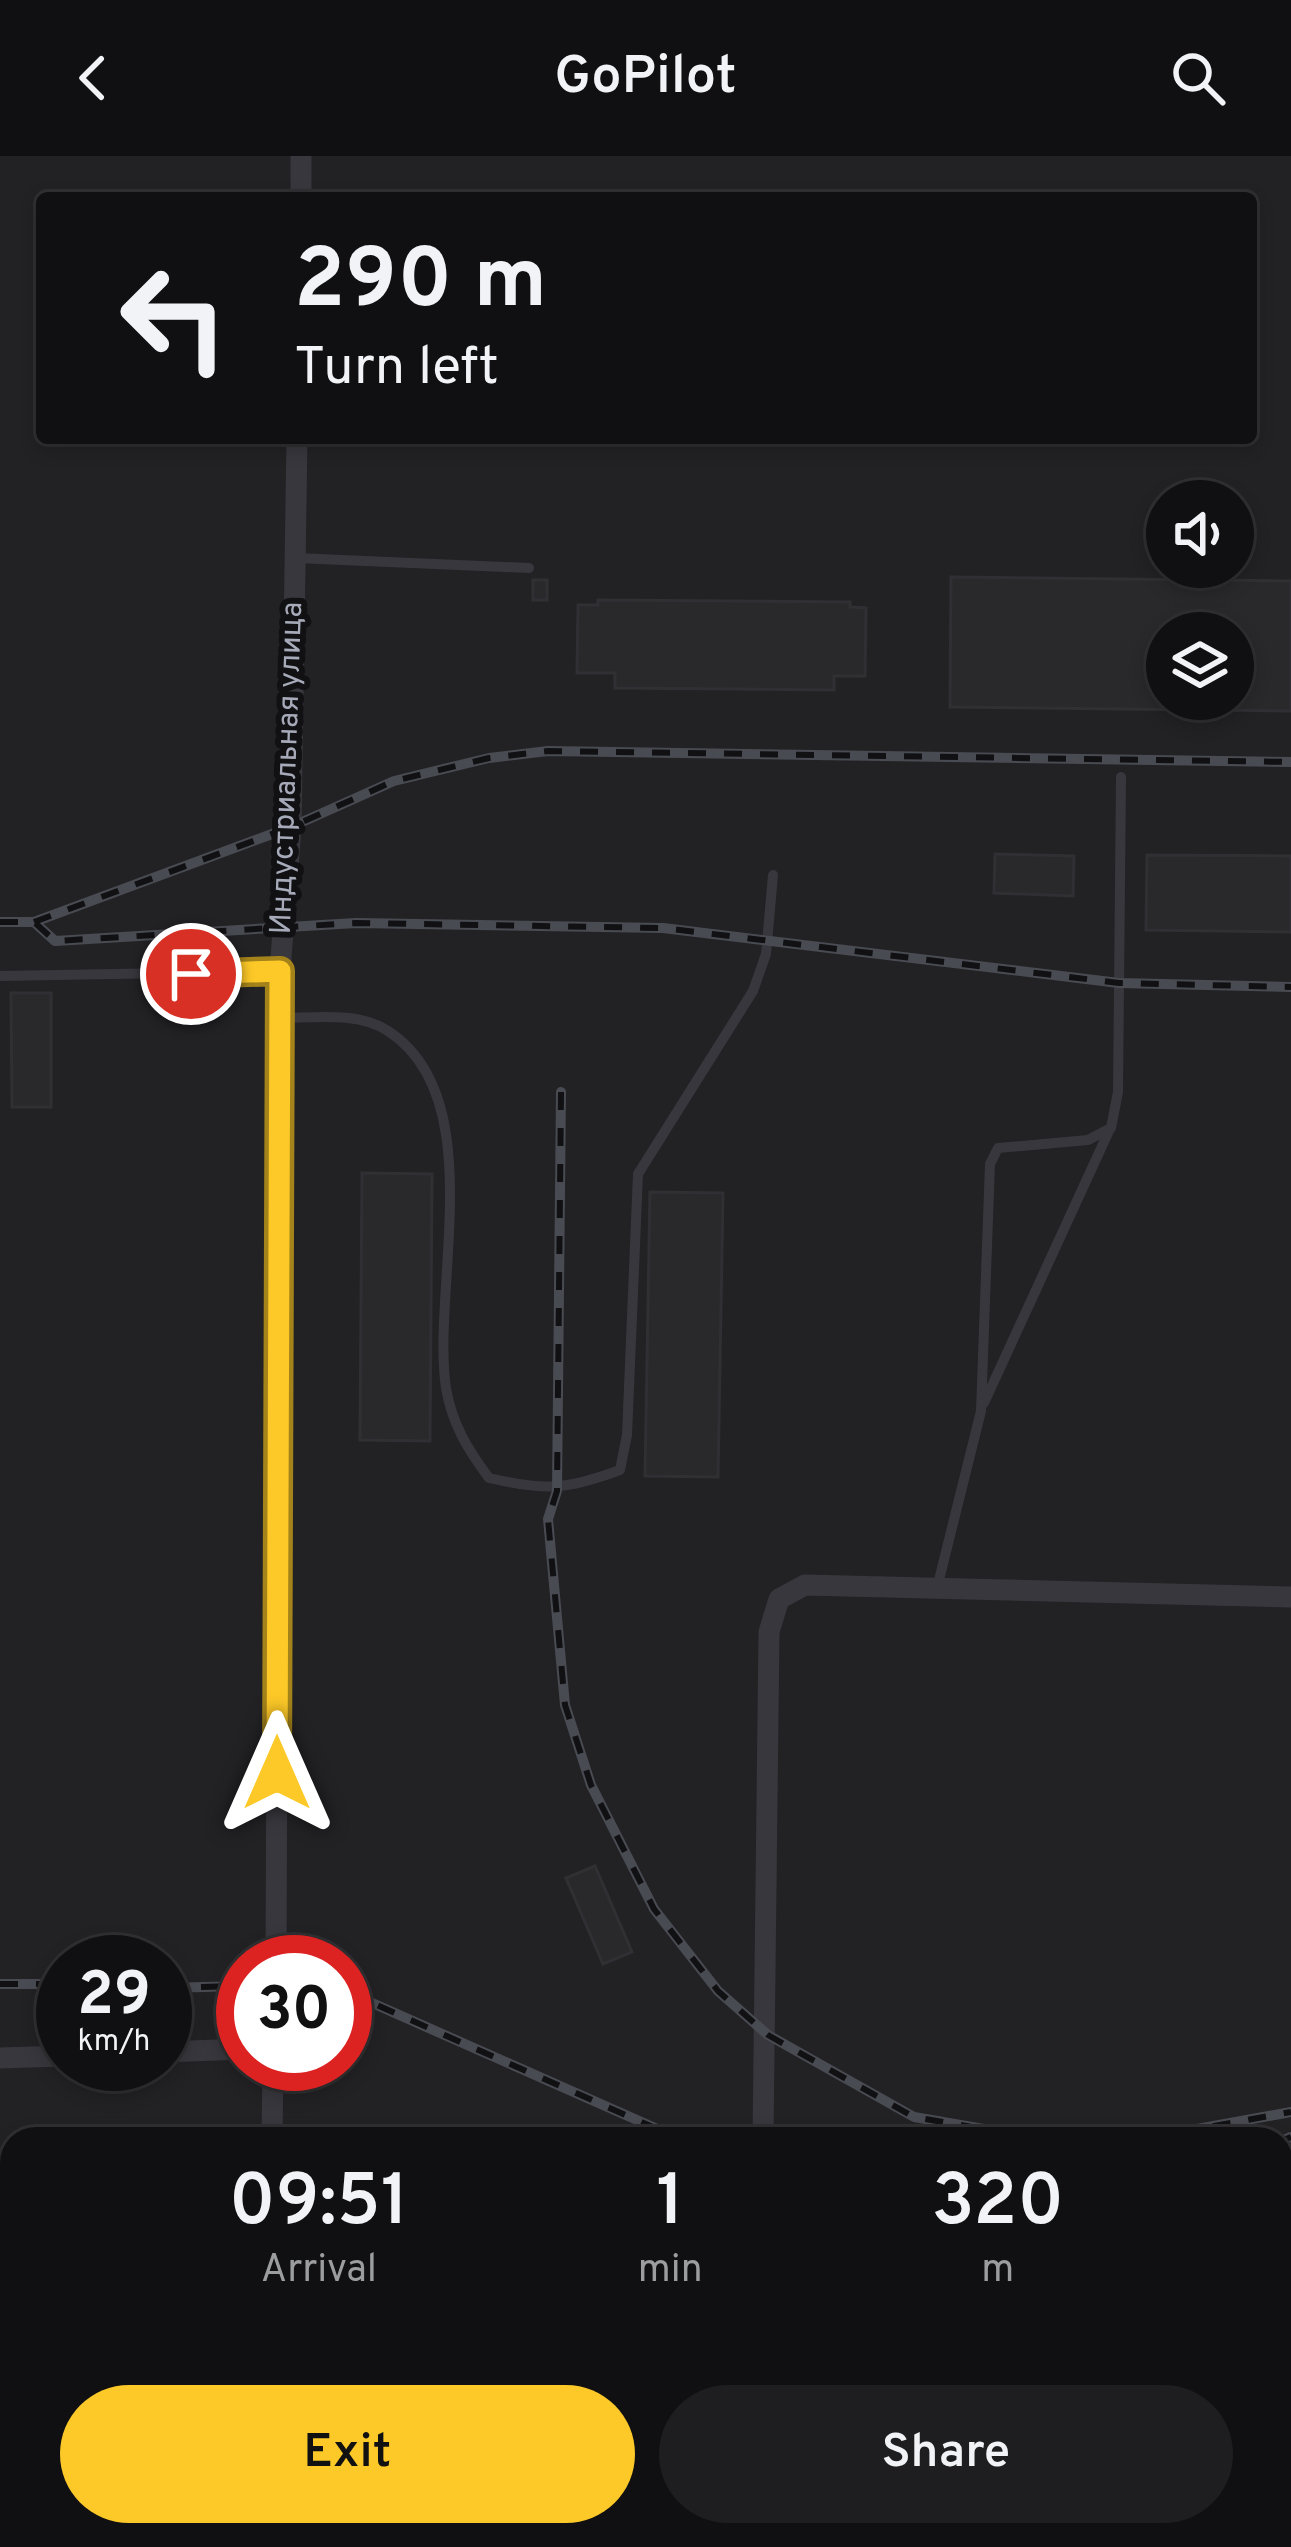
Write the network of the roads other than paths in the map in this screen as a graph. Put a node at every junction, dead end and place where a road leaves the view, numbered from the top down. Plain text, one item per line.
1 (302, 156) edge
2 (301, 192) edge
3 (297, 444) edge
4 (296, 558) junction
5 (529, 568) dead end
6 (1121, 777) dead end
7 (773, 875) dead end
8 (280, 971) junction
9 (0, 976) edge
10 (280, 1018) junction
11 (1111, 1128) junction
12 (981, 1411) junction
13 (938, 1588) junction
14 (1291, 1597) edge
15 (276, 1935) edge
16 (36, 2057) edge
17 (0, 2059) edge
18 (273, 2091) edge
19 (272, 2127) edge
20 (764, 2127) edge

1 - 2 street
3 - 4 street, Индустриальная улица
4 - 5 lane
4 - 8 street, Индустриальная улица
6 - 11 lane
7 - 10 lane
8 - 9 lane
8 - 10 street, Индустриальная улица
10 - 15 street, Индустриальная улица
11 - 12 lane
11 - 12 lane
12 - 13 lane
13 - 14 street
13 - 20 street
16 - 17 street
18 - 19 street

